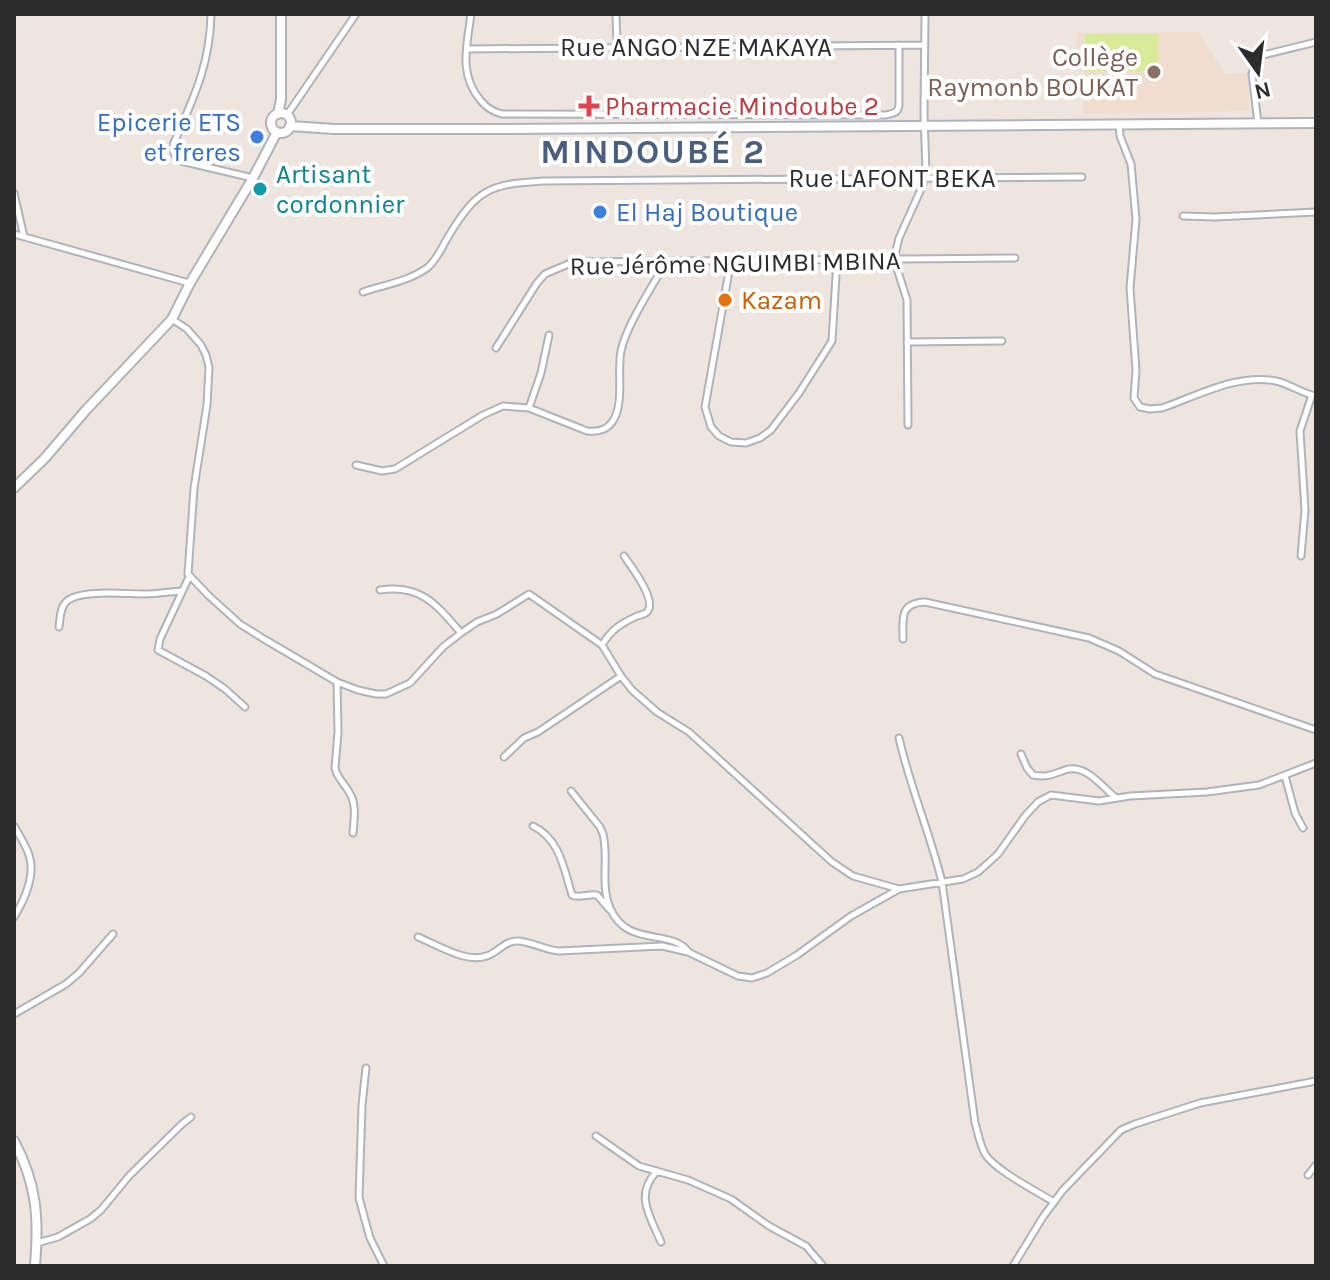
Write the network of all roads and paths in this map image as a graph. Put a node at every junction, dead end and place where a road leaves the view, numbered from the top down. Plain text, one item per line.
1 (211, 14) edge
2 (281, 14) edge
3 (356, 14) edge
4 (471, 14) edge
5 (616, 14) edge
6 (925, 14) edge
7 (1316, 42) edge
8 (899, 45) junction
9 (925, 45) junction
10 (617, 47) junction
11 (467, 49) junction
12 (282, 115) junction
13 (1258, 123) junction
14 (1316, 123) edge
15 (1119, 124) junction
16 (290, 126) junction
17 (924, 126) junction
18 (277, 132) junction
19 (1082, 177) dead end
20 (253, 178) junction
21 (924, 179) junction
22 (14, 193) edge
23 (1316, 212) edge
24 (1183, 216) dead end
25 (15, 235) edge
26 (24, 237) junction
27 (1015, 258) dead end
28 (894, 259) junction
29 (731, 260) junction
30 (837, 260) junction
31 (667, 261) junction
32 (190, 283) junction
33 (363, 292) dead end
34 (172, 319) junction
35 (549, 335) dead end
36 (1002, 341) dead end
37 (907, 342) junction
38 (496, 348) dead end
39 (1314, 396) edge
40 (529, 408) junction
41 (908, 425) dead end
42 (356, 465) dead end
43 (14, 488) edge
44 (624, 556) dead end
45 (1301, 556) dead end
46 (189, 577) junction
47 (380, 590) dead end
48 (181, 591) junction
49 (59, 627) dead end
50 (461, 633) junction
51 (903, 639) dead end
52 (602, 645) junction
53 (621, 676) junction
54 (337, 682) junction
55 (245, 707) dead end
56 (1316, 730) edge
57 (899, 738) dead end
58 (1021, 754) dead end
59 (504, 757) dead end
60 (1316, 763) edge
61 (1285, 776) junction
62 (571, 791) dead end
63 (1116, 799) junction
64 (14, 826) edge
65 (533, 826) dead end
66 (1303, 828) dead end
67 (353, 833) dead end
68 (942, 882) junction
69 (899, 889) junction
70 (611, 910) junction
71 (14, 917) edge
72 (113, 934) dead end
73 (418, 937) dead end
74 (688, 952) junction
75 (14, 1014) edge
76 (366, 1068) dead end
77 (1316, 1081) edge
78 (191, 1117) dead end
79 (596, 1136) dead end
80 (14, 1141) edge
81 (1316, 1165) edge
82 (658, 1171) junction
83 (1308, 1175) dead end
84 (1054, 1202) junction
85 (661, 1242) dead end
86 (37, 1243) junction
87 (35, 1266) edge
88 (384, 1266) edge
89 (823, 1266) edge
90 (1013, 1266) edge

1 - 20 street
2 - 12 street
3 - 12 street
4 - 11 street
5 - 10 street
6 - 9 street
7 - 13 street
8 - 9 street, Rue ANGO NZE MAKAYA
8 - 10 street, Rue ANGO NZE MAKAYA
8 - 11 street
9 - 17 street
10 - 11 street, Rue ANGO NZE MAKAYA
12 - 16 street
12 - 18 street
13 - 14 street
13 - 15 street
15 - 17 street
15 - 39 street
16 - 17 street
16 - 18 street
17 - 21 street
18 - 20 street
19 - 21 street, Rue LAFONT BEKA
20 - 32 street
21 - 28 street
21 - 33 street, Rue LAFONT BEKA
22 - 26 street
23 - 24 street
25 - 26 street
26 - 32 street
27 - 28 street, Rue Jérôme NGUIMBI MBINA
28 - 30 street, Rue Jérôme NGUIMBI MBINA
28 - 37 street
29 - 30 street, Rue Jérôme NGUIMBI MBINA
29 - 30 street
29 - 31 street, Rue Jérôme NGUIMBI MBINA
31 - 38 street, Rue Jérôme NGUIMBI MBINA
31 - 40 street
32 - 34 street
34 - 43 street
34 - 46 street
35 - 40 street
36 - 37 street
37 - 41 street
39 - 45 street
40 - 42 street
44 - 52 street
46 - 48 street
46 - 54 street
47 - 50 street
48 - 49 street
48 - 55 street
50 - 52 street
50 - 54 street
51 - 56 street
52 - 53 street
53 - 59 street
53 - 69 street
54 - 67 street
57 - 68 street
58 - 63 street
60 - 61 street
61 - 63 street
61 - 66 street
62 - 70 street
63 - 68 street
64 - 71 street
65 - 70 street
68 - 69 street
68 - 84 street
69 - 74 street
70 - 74 street
72 - 75 street
73 - 74 street
76 - 88 street
77 - 84 street
78 - 86 street
79 - 82 street
80 - 86 street
81 - 83 street
82 - 85 street
82 - 89 street
84 - 90 street
86 - 87 street

